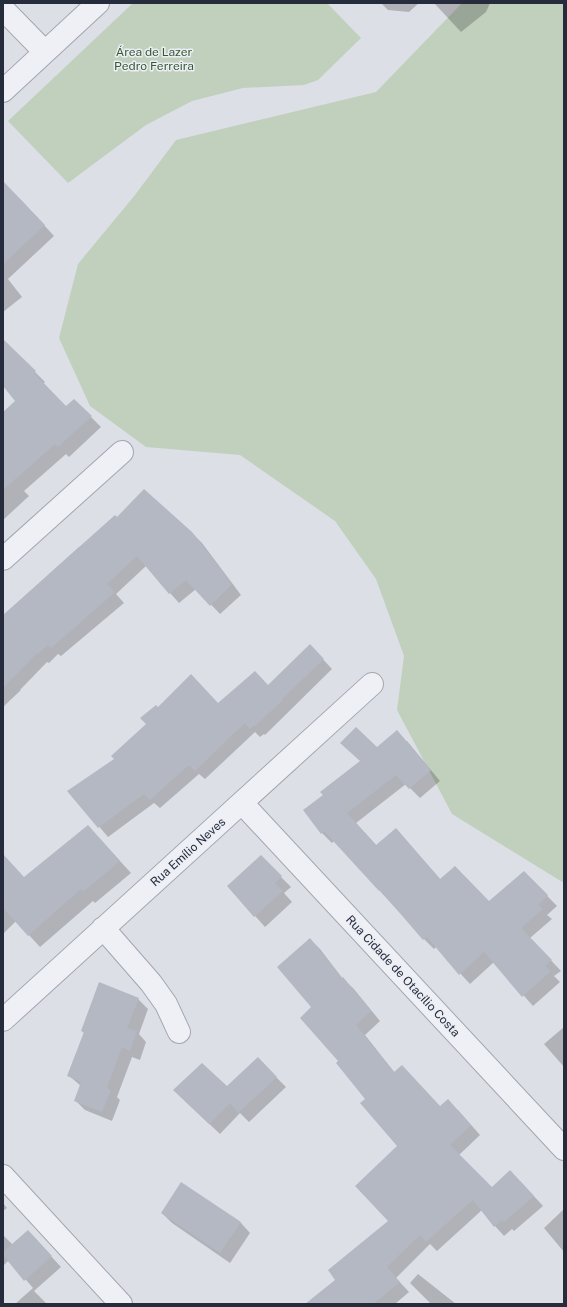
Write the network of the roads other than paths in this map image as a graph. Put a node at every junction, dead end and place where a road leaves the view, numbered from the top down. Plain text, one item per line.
1 (98, 3) edge
2 (3, 9) edge
3 (45, 52) junction
4 (3, 91) edge
5 (122, 452) dead end
6 (3, 559) edge
7 (372, 684) dead end
8 (242, 803) junction
9 (103, 928) junction
10 (3, 1020) edge
11 (179, 1032) dead end
12 (564, 1149) edge
13 (3, 1176) edge
14 (121, 1304) edge

1 - 3 street
2 - 3 street
3 - 4 street
5 - 6 street
7 - 8 street, Rua Emílio Neves
8 - 9 street, Rua Emílio Neves
8 - 12 street, Rua Cidade de Otacílio Costa
9 - 10 street, Rua Emílio Neves
9 - 11 street
13 - 14 street

